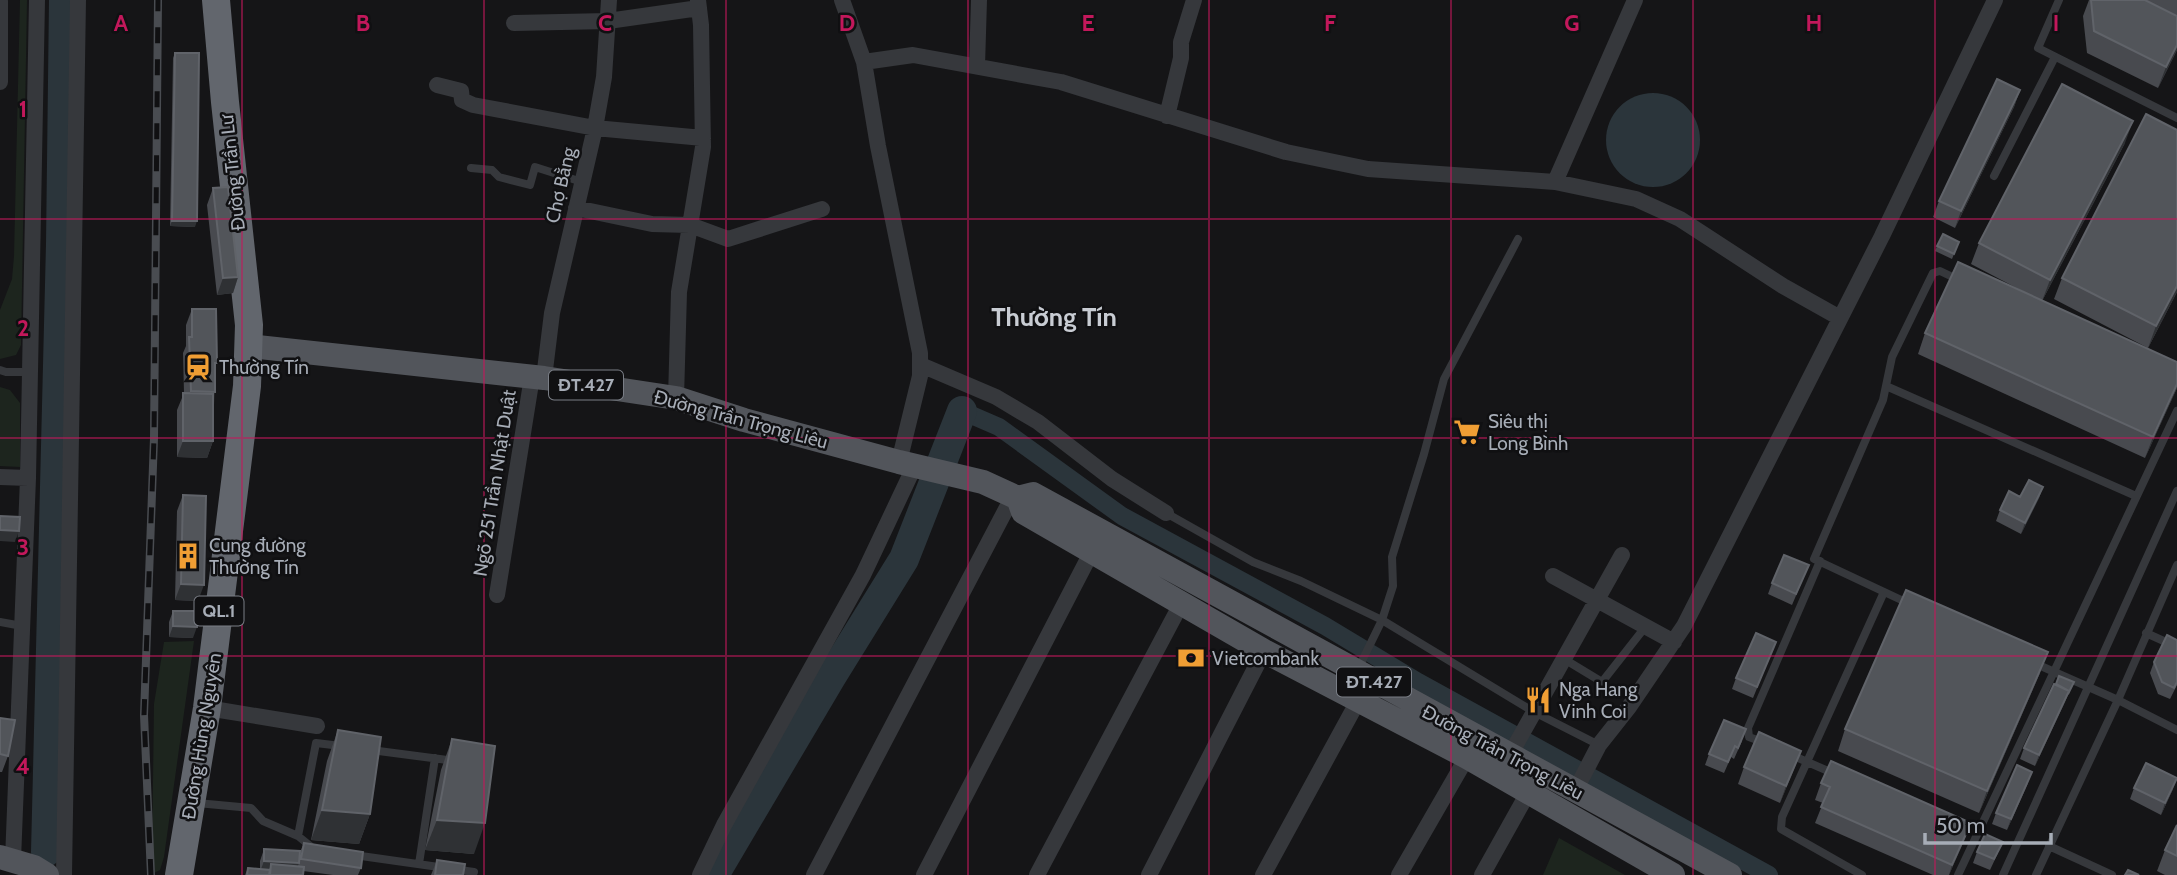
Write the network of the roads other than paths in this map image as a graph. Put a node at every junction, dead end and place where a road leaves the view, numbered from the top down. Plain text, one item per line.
1 (37, 0) edge
2 (78, 0) edge
3 (216, 0) edge
4 (609, 0) edge
5 (842, 0) edge
6 (979, 0) edge
7 (1635, 0) edge
8 (1995, 0) edge
9 (2059, 0) edge
10 (0, 1) edge
11 (1191, 1) edge
12 (698, 4) edge
13 (608, 21) junction
14 (514, 23) dead end
15 (2055, 57) junction
16 (864, 62) junction
17 (977, 66) junction
18 (0, 82) edge
19 (437, 85) dead end
20 (1167, 116) junction
21 (2177, 118) edge
22 (595, 128) junction
23 (703, 138) junction
24 (471, 168) dead end
25 (1994, 176) dead end
26 (582, 182) junction
27 (1555, 182) junction
28 (576, 208) junction
29 (822, 209) dead end
30 (690, 225) junction
31 (1518, 239) dead end
32 (1965, 282) edge
33 (1840, 318) junction
34 (249, 346) junction
35 (921, 365) junction
36 (0, 370) edge
37 (29, 372) junction
38 (538, 378) junction
39 (1886, 386) junction
40 (676, 398) junction
41 (2177, 411) edge
42 (907, 464) junction
43 (0, 477) edge
44 (28, 478) junction
45 (2177, 491) edge
46 (2136, 496) junction
47 (1016, 497) junction
48 (1167, 513) joint
49 (1091, 553) junction
50 (1622, 555) dead end
51 (1820, 561) junction
52 (2177, 565) edge
53 (1553, 576) dead end
54 (1884, 592) junction
55 (496, 595) dead end
56 (1596, 601) junction
57 (1181, 604) junction
58 (1920, 609) edge
59 (0, 622) edge
60 (1380, 623) junction
61 (22, 626) junction
62 (1646, 626) junction
63 (2146, 633) junction
64 (1674, 642) junction
65 (2177, 647) edge
66 (1264, 651) junction
67 (1564, 659) junction
68 (2030, 661) edge
69 (1362, 668) junction
70 (2054, 672) junction
71 (2088, 688) junction
72 (2118, 700) junction
73 (1358, 701) junction
74 (207, 708) junction
75 (1534, 712) junction
76 (317, 726) dead end
77 (2177, 730) edge
78 (1598, 746) junction
79 (1772, 747) edge
80 (1512, 751) junction
81 (1784, 752) edge
82 (1467, 757) junction
83 (435, 758) junction
84 (460, 761) edge
85 (1807, 762) junction
86 (1844, 778) edge
87 (1575, 791) junction
88 (1529, 792) junction
89 (191, 802) junction
90 (1965, 829) edge
91 (1977, 834) junction
92 (298, 836) junction
93 (2049, 846) junction
94 (326, 851) edge
95 (339, 853) edge
96 (419, 864) junction
97 (1699, 867) edge
98 (19, 869) edge
99 (474, 872) dead end
100 (64, 875) edge
101 (179, 875) edge
102 (700, 875) edge
103 (814, 875) edge
104 (924, 875) edge
105 (1037, 875) edge
106 (1149, 875) edge
107 (1263, 875) edge
108 (1399, 875) edge
109 (1482, 875) edge
110 (1673, 875) edge
111 (1730, 875) edge
112 (1861, 875) edge
113 (1958, 875) edge
114 (2003, 875) edge
115 (2036, 875) edge
116 (2112, 875) edge

1 - 37 street
2 - 100 street
3 - 34 highway, Đường Trần Lư / QL.1
4 - 13 street, Chợ Bằng
5 - 16 street
6 - 17 street
7 - 27 street
8 - 33 street
9 - 15 lane
10 - 18 street
11 - 20 street
12 - 13 street
12 - 23 street
13 - 14 street
13 - 22 street, Chợ Bằng
15 - 21 lane
15 - 25 lane
16 - 17 street
16 - 35 street
17 - 20 street
19 - 22 street
20 - 27 street
22 - 23 street
22 - 26 street, Chợ Bằng
23 - 30 street
24 - 26 lane
26 - 28 street, Chợ Bằng
27 - 33 street
28 - 30 street
28 - 38 street, Chợ Bằng
29 - 30 street
30 - 40 street
31 - 60 lane
32 - 39 lane
33 - 64 street
34 - 38 main road, Đường Trần Trọng Liêu / ĐT.427
34 - 74 highway, Đường Hùng Nguyên / QL.1
35 - 42 street
35 - 48 street
36 - 37 lane
37 - 44 street
38 - 40 main road, Đường Trần Trọng Liêu / ĐT.427
38 - 55 street, Ngõ 251 Trần Nhật Duật
39 - 46 lane
39 - 51 lane
40 - 42 main road, Đường Trần Trọng Liêu / ĐT.427
41 - 46 lane
42 - 47 main road, Đường Trần Trọng Liêu / ĐT.427
42 - 102 street
43 - 44 street
44 - 61 street
45 - 71 lane
46 - 70 lane
47 - 49 main road, Đường Trần Trọng Liêu / ĐT.427
47 - 69 main road, Đường Trần Trọng Liêu / ĐT.427
47 - 103 street
48 - 60 lane
49 - 57 main road, Đường Trần Trọng Liêu / ĐT.427
49 - 104 street
50 - 56 street
51 - 54 lane
51 - 79 lane
52 - 63 lane
53 - 56 street
54 - 58 lane
54 - 85 lane
56 - 62 street
56 - 67 street
57 - 66 main road, Đường Trần Trọng Liêu / ĐT.427
57 - 105 street
59 - 61 lane
60 - 69 lane
60 - 75 lane
61 - 98 street
62 - 64 street
62 - 67 lane
63 - 65 lane
63 - 72 lane
64 - 78 street
66 - 73 main road, Đường Trần Trọng Liêu / ĐT.427
66 - 106 street
67 - 75 street
68 - 70 lane
69 - 73 street
69 - 80 main road, Đường Trần Trọng Liêu / ĐT.427
70 - 71 lane
70 - 91 lane
71 - 72 lane
71 - 114 lane
72 - 77 lane
72 - 93 lane
73 - 82 main road, Đường Trần Trọng Liêu / ĐT.427
73 - 107 street
74 - 76 street
74 - 89 highway, Đường Hùng Nguyên / QL.1
75 - 78 lane
75 - 80 street
78 - 87 street
80 - 87 main road, Đường Trần Trọng Liêu / ĐT.427
81 - 85 lane
82 - 88 main road, Đường Trần Trọng Liêu / ĐT.427
82 - 108 street
83 - 84 lane
83 - 92 lane
83 - 96 lane
85 - 86 lane
85 - 112 lane
87 - 97 main road, Đường Trần Trọng Liêu / ĐT.427
88 - 109 street
88 - 110 main road, Đường Trần Trọng Liêu / ĐT.427
89 - 92 lane
89 - 101 highway, Đường Hùng Nguyên / QL.1
90 - 91 lane
91 - 113 lane
92 - 94 lane
93 - 115 lane
93 - 116 lane
95 - 96 lane
96 - 99 lane
97 - 111 main road, Đường Trần Trọng Liêu / ĐT.427

